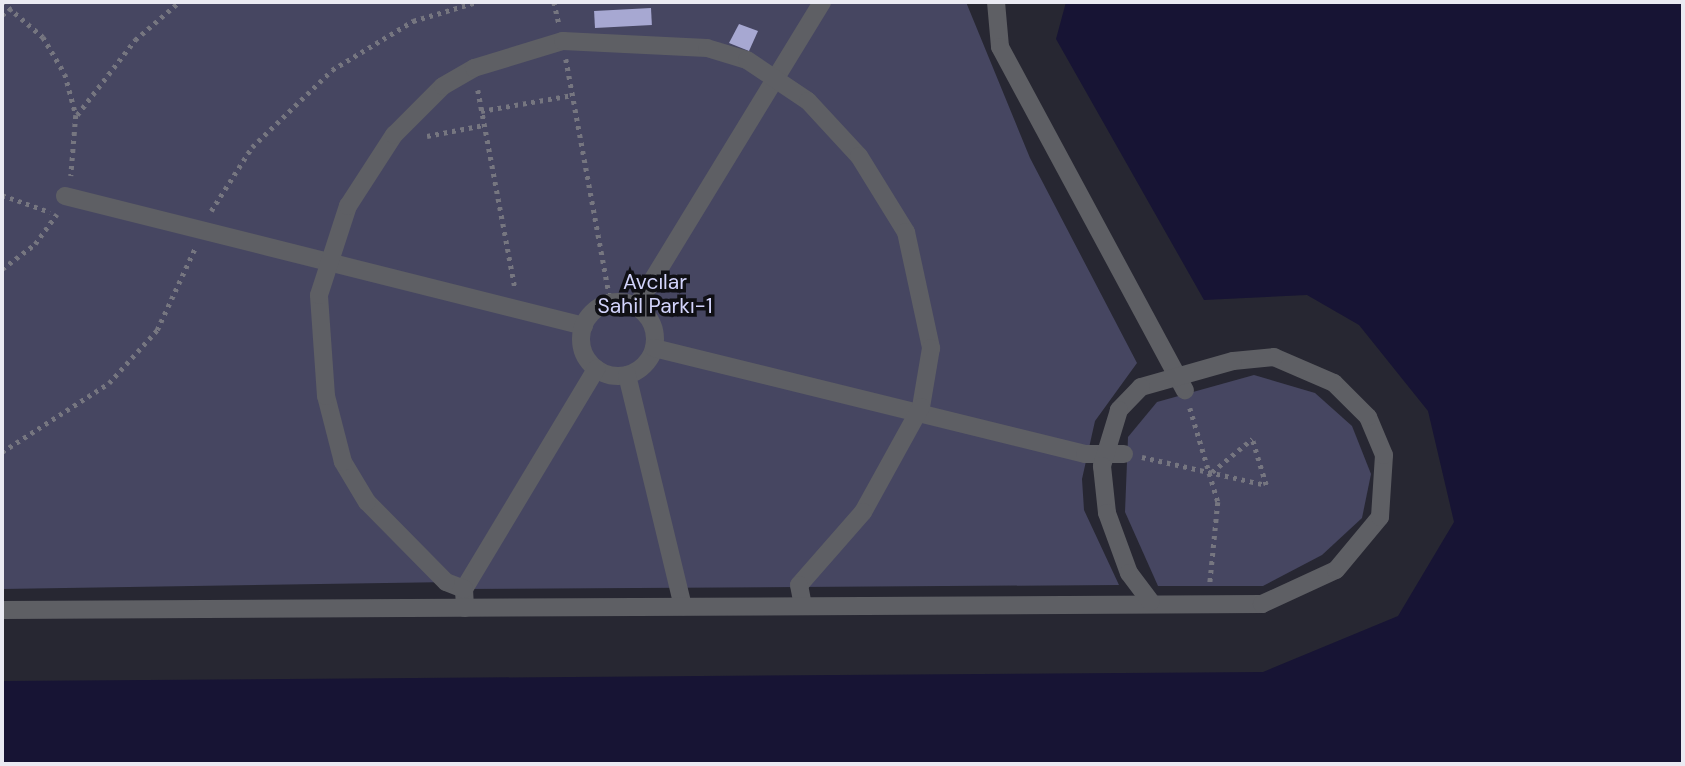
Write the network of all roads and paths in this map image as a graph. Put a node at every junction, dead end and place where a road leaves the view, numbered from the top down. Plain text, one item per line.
1 (2, 2) edge
2 (178, 2) edge
3 (554, 2) edge
4 (822, 2) edge
5 (996, 2) edge
6 (12, 8) junction
7 (2, 15) edge
8 (563, 41) junction
9 (474, 68) junction
10 (776, 77) junction
11 (573, 94) junction
12 (481, 111) junction
13 (76, 116) junction
14 (484, 125) junction
15 (427, 136) dead end
16 (2, 195) edge
17 (65, 195) junction
18 (57, 215) junction
19 (328, 262) junction
20 (2, 270) edge
21 (611, 303) junction
22 (636, 307) junction
23 (519, 312) junction
24 (584, 326) junction
25 (654, 348) junction
26 (596, 369) junction
27 (628, 375) junction
28 (1174, 375) junction
29 (1185, 390) joint
30 (917, 416) junction
31 (1124, 454) joint
32 (1103, 458) junction
33 (1211, 472) junction
34 (464, 589) junction
35 (1208, 595) junction
36 (1151, 602) junction
37 (803, 605) junction
38 (683, 606) junction
39 (465, 608) junction
40 (2, 610) edge

1 - 6 path
2 - 13 path
3 - 8 path
4 - 10 street
5 - 28 street
6 - 7 path
6 - 13 path
8 - 9 street
8 - 10 street
8 - 11 path
9 - 12 path
9 - 19 street
10 - 22 street
10 - 30 street
11 - 12 path
11 - 21 path
12 - 14 path
13 - 17 path
14 - 15 path
14 - 23 path
16 - 18 path
17 - 18 path
17 - 19 street
18 - 20 path
19 - 23 street
19 - 34 street
21 - 22 street
21 - 24 street
22 - 25 street
23 - 24 street
24 - 26 street
25 - 27 street
25 - 30 street
26 - 27 street
26 - 34 street
27 - 38 street
28 - 29 street
28 - 32 street
28 - 35 street
29 - 33 path
30 - 32 street
30 - 37 street
31 - 32 street
31 - 33 path
32 - 36 street
33 - 33 path
33 - 35 path
34 - 39 street
35 - 36 street
36 - 37 street
37 - 38 street
38 - 39 street
39 - 40 street

